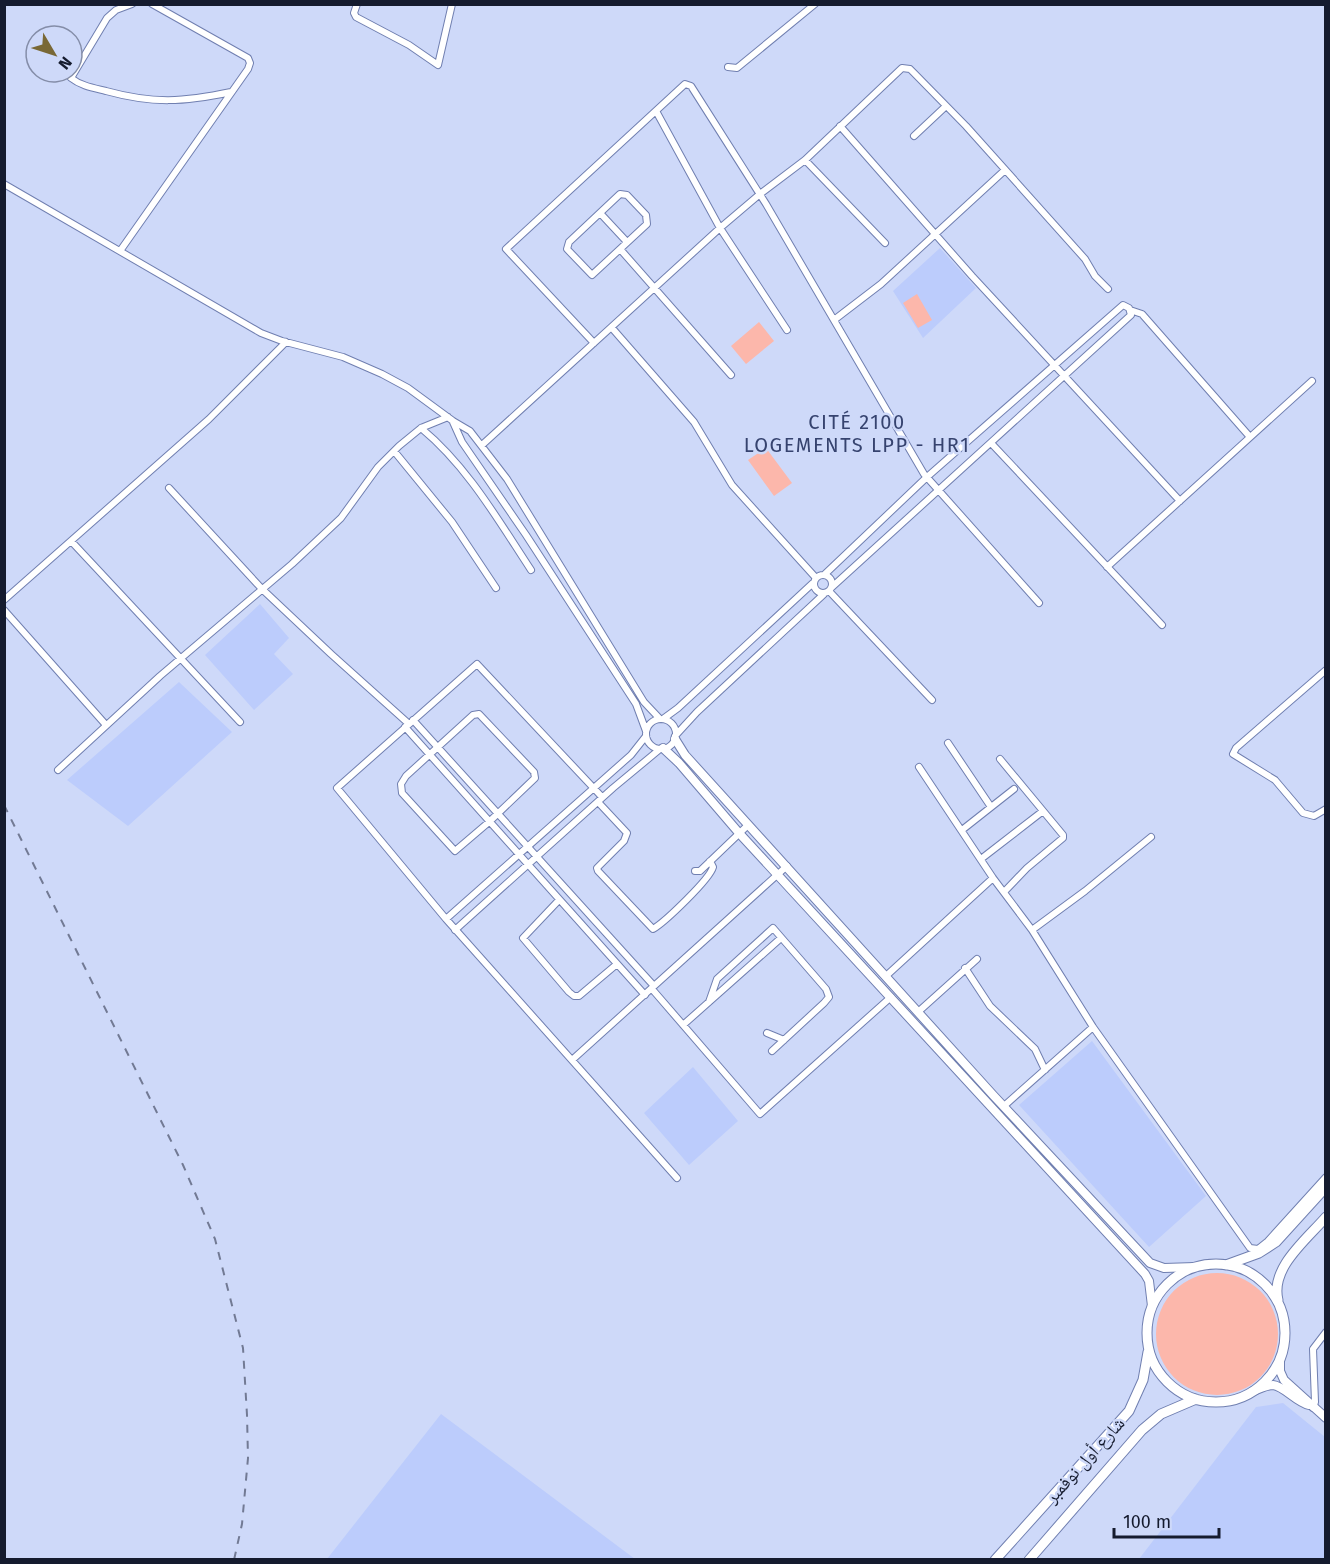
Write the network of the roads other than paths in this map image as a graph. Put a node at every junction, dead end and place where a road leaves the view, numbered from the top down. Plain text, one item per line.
1 (132, 4) edge
2 (152, 4) edge
3 (357, 4) edge
4 (452, 4) edge
5 (815, 4) edge
6 (728, 67) dead end
7 (231, 92) junction
8 (946, 106) junction
9 (656, 111) junction
10 (840, 126) junction
11 (914, 136) dead end
12 (805, 160) junction
13 (1005, 170) junction
14 (4, 184) edge
15 (760, 194) junction
16 (600, 213) junction
17 (720, 228) junction
18 (937, 234) junction
19 (627, 242) junction
20 (885, 243) dead end
21 (620, 249) junction
22 (120, 251) junction
23 (655, 288) junction
24 (1108, 289) dead end
25 (1130, 310) junction
26 (834, 320) junction
27 (612, 328) junction
28 (787, 330) dead end
29 (286, 342) junction
30 (594, 344) junction
31 (1055, 364) junction
32 (731, 375) dead end
33 (1065, 375) junction
34 (1312, 381) dead end
35 (450, 419) junction
36 (421, 428) junction
37 (1250, 436) junction
38 (991, 443) junction
39 (482, 445) junction
40 (394, 451) junction
41 (927, 477) junction
42 (169, 488) dead end
43 (939, 491) junction
44 (1180, 501) junction
45 (71, 541) junction
46 (1107, 567) junction
47 (531, 570) dead end
48 (824, 575) junction
49 (815, 581) junction
50 (496, 588) dead end
51 (262, 589) junction
52 (828, 591) junction
53 (4, 600) edge
54 (1039, 603) dead end
55 (4, 610) edge
56 (1162, 625) dead end
57 (180, 659) junction
58 (1326, 670) edge
59 (932, 700) dead end
60 (661, 719) junction
61 (240, 722) dead end
62 (409, 724) junction
63 (106, 725) junction
64 (646, 733) junction
65 (675, 737) junction
66 (948, 743) dead end
67 (437, 747) junction
68 (662, 748) junction
69 (429, 754) junction
70 (1000, 759) dead end
71 (919, 767) dead end
72 (58, 770) dead end
73 (593, 787) junction
74 (1014, 789) dead end
75 (600, 799) junction
76 (991, 807) junction
77 (1326, 809) edge
78 (1043, 811) junction
79 (498, 813) junction
80 (489, 822) junction
81 (748, 825) junction
82 (962, 830) junction
83 (739, 832) junction
84 (1151, 837) dead end
85 (528, 845) junction
86 (518, 854) junction
87 (537, 856) junction
88 (981, 860) junction
89 (710, 861) junction
90 (527, 865) junction
91 (787, 866) junction
92 (695, 871) dead end
93 (778, 874) junction
94 (993, 878) junction
95 (1004, 892) junction
96 (559, 900) junction
97 (446, 919) junction
98 (455, 930) junction
99 (1032, 930) junction
100 (781, 938) junction
101 (977, 959) dead end
102 (616, 964) junction
103 (965, 968) junction
104 (886, 976) junction
105 (653, 987) junction
106 (645, 995) junction
107 (891, 997) junction
108 (709, 1002) junction
109 (918, 1012) junction
110 (683, 1025) junction
111 (1093, 1027) junction
112 (767, 1033) dead end
113 (784, 1040) junction
114 (772, 1052) dead end
115 (572, 1059) junction
116 (1045, 1070) junction
117 (990, 1098) junction
118 (1004, 1106) junction
119 (1044, 1156) junction
120 (1326, 1177) edge
121 (677, 1178) dead end
122 (1326, 1187) edge
123 (1326, 1217) edge
124 (1225, 1265) junction
125 (1195, 1267) junction
126 (1152, 1306) junction
127 (1281, 1311) junction
128 (1326, 1332) edge
129 (1148, 1347) junction
130 (1280, 1359) junction
131 (1253, 1391) junction
132 (1197, 1399) junction
133 (1311, 1406) junction
134 (1326, 1418) edge
135 (995, 1560) edge
136 (1029, 1560) edge

1 - 7 street
2 - 7 street
3 - 4 street
5 - 6 street
7 - 22 street
8 - 10 street
8 - 11 street
8 - 13 street
9 - 15 street
9 - 17 street
9 - 30 street
10 - 12 street
10 - 18 street
12 - 15 street
12 - 20 street
13 - 18 street
13 - 24 street
14 - 22 street
15 - 17 street
15 - 26 street
16 - 19 street
16 - 19 street
16 - 21 street
17 - 23 street
17 - 28 street
18 - 26 street
18 - 31 street
19 - 21 street
21 - 23 street
22 - 29 street
23 - 27 street
23 - 32 street
25 - 31 street
25 - 33 street
25 - 37 street
26 - 41 street
27 - 30 street
27 - 49 street
29 - 35 street
29 - 45 street
30 - 39 street
31 - 33 street
31 - 41 street
33 - 38 street
33 - 44 street
34 - 37 street
35 - 36 street
35 - 39 street
35 - 64 street
36 - 40 street
36 - 47 street
37 - 44 street
38 - 43 street
38 - 46 street
39 - 60 street
40 - 50 street
40 - 51 street
41 - 43 street
41 - 48 street
42 - 51 street
43 - 52 street
43 - 54 street
44 - 46 street
45 - 53 street
45 - 57 street
46 - 56 street
48 - 49 street
48 - 52 street
49 - 52 street
49 - 60 street
51 - 57 street
51 - 62 street
52 - 59 street
52 - 65 street
55 - 63 street
57 - 61 street
57 - 63 street
58 - 77 street
60 - 64 street
60 - 65 street
62 - 67 street
62 - 69 street
62 - 73 street
62 - 97 street
63 - 72 street
64 - 68 street
64 - 73 street
65 - 68 street
65 - 81 street
66 - 76 street
67 - 69 street
67 - 79 street
67 - 79 street
68 - 75 street
68 - 83 street
69 - 80 street
69 - 80 street
70 - 78 street
71 - 82 street
73 - 75 street
73 - 85 street
74 - 76 street
75 - 87 street
75 - 89 street
76 - 82 street
78 - 88 street
78 - 95 street
79 - 80 street
79 - 85 street
80 - 86 street
81 - 83 street
81 - 91 street
82 - 88 street
83 - 89 street
83 - 93 street
84 - 99 street
85 - 86 street
85 - 87 street
86 - 90 street
86 - 97 street
87 - 90 street
87 - 105 street
88 - 94 street
89 - 92 street
90 - 96 street
90 - 98 street
91 - 93 street
91 - 104 street
93 - 105 street
93 - 107 street
94 - 95 street
94 - 104 street
95 - 99 street
96 - 102 street
96 - 102 street
97 - 98 street
98 - 115 street
99 - 111 street
100 - 108 street
100 - 108 street
100 - 113 street
101 - 103 street
102 - 106 street
103 - 109 street
103 - 116 street
104 - 109 street
105 - 106 street
105 - 110 street
106 - 115 street
107 - 110 street
107 - 117 street
108 - 110 street
109 - 117 street
111 - 116 street
111 - 120 street
112 - 113 street
113 - 114 street
115 - 121 street
116 - 118 street
117 - 118 street
117 - 119 street
118 - 119 street
119 - 125 street
119 - 126 street
122 - 124 main road
123 - 127 main road
124 - 125 main road
124 - 127 main road
125 - 126 main road
126 - 129 main road
127 - 130 main road
128 - 133 street
129 - 132 main road
129 - 135 main road, شارع أول نوفمبر
130 - 131 main road
130 - 133 street
131 - 132 main road
131 - 133 street
132 - 136 main road
133 - 134 street

